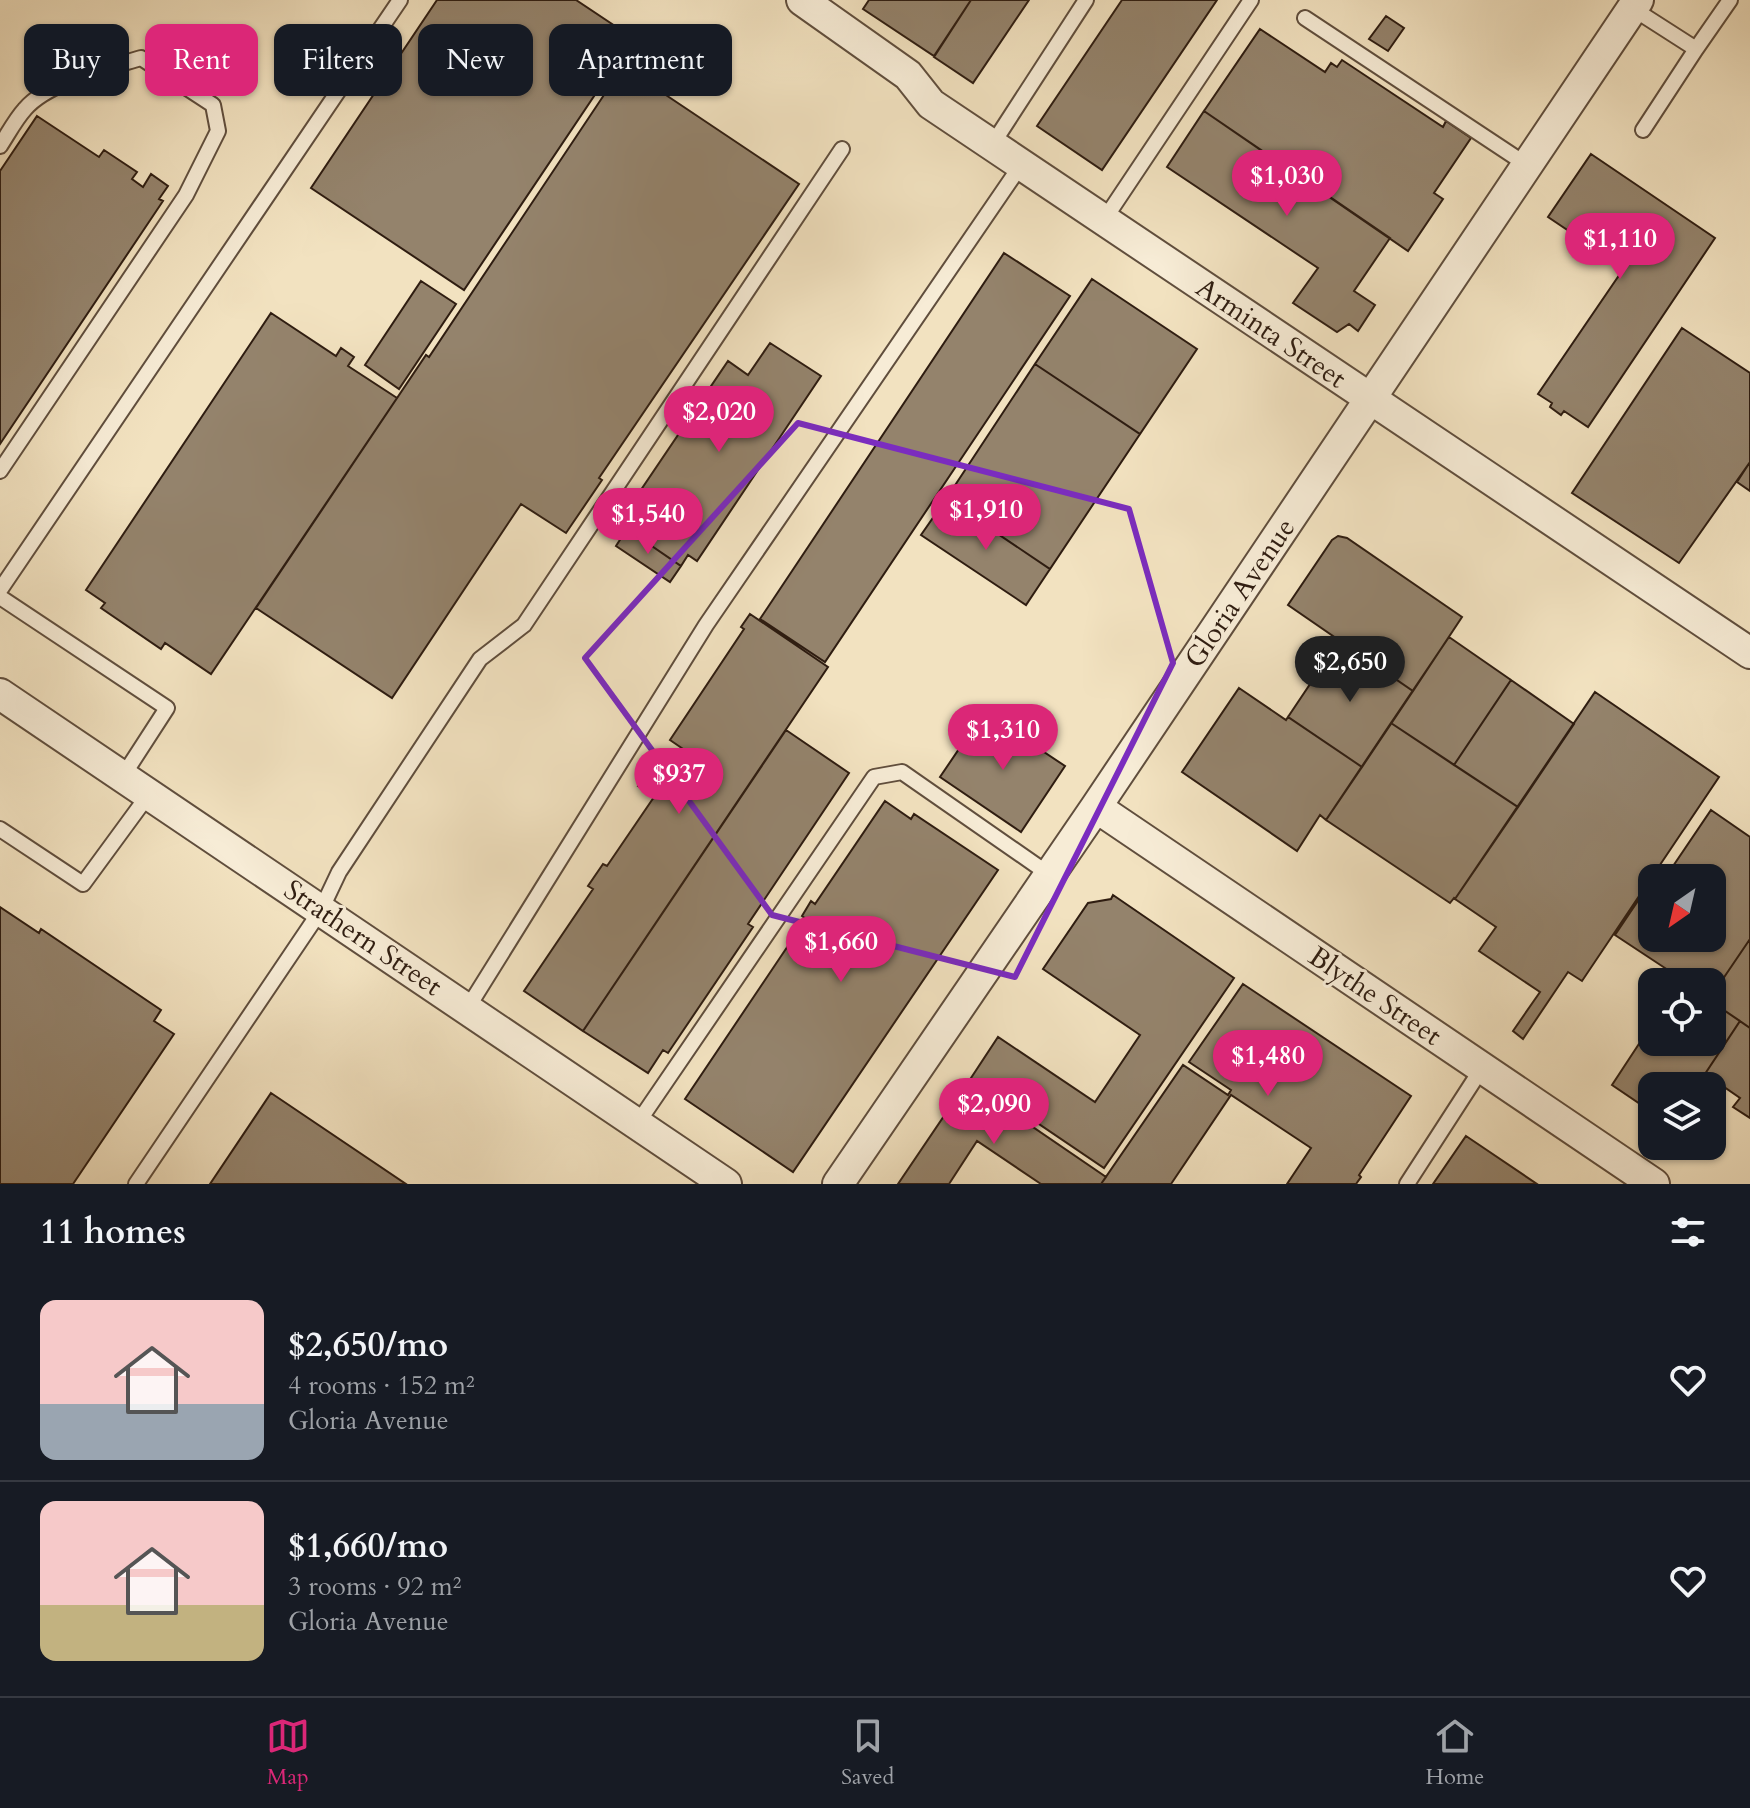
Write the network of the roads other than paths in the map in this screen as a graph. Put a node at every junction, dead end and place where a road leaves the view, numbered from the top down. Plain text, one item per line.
1 (400, 0) edge
2 (802, 0) edge
3 (1086, 0) edge
4 (1251, 0) edge
5 (1730, 0) edge
6 (1635, 4) edge
7 (1305, 18) dead end
8 (1696, 49) junction
9 (1643, 130) dead end
10 (992, 145) junction
11 (0, 146) edge
12 (842, 149) dead end
13 (1021, 165) junction
14 (1527, 165) junction
15 (1104, 220) junction
16 (1370, 400) junction
17 (0, 471) edge
18 (0, 590) edge
19 (0, 597) edge
20 (1750, 653) edge
21 (1, 697) edge
22 (123, 776) junction
23 (149, 794) junction
24 (1096, 807) junction
25 (0, 829) edge
26 (1050, 875) junction
27 (321, 910) junction
28 (467, 1009) junction
29 (1482, 1068) junction
30 (637, 1124) junction
31 (136, 1184) edge
32 (726, 1184) edge
33 (838, 1184) edge
34 (1407, 1184) edge
35 (1654, 1184) edge

1 - 18 lane
2 - 10 street, Arminta Street
3 - 10 lane
4 - 15 lane
5 - 8 lane
6 - 8 lane
6 - 14 street, Gloria Avenue
7 - 14 lane
8 - 9 lane
10 - 13 street, Arminta Street
11 - 17 lane
12 - 27 lane
13 - 15 street, Arminta Street
13 - 28 lane
14 - 16 street, Gloria Avenue
15 - 16 street, Arminta Street
16 - 20 street, Arminta Street
16 - 24 street, Gloria Avenue
19 - 22 lane
21 - 22 street, Strathern Street
22 - 23 street, Strathern Street
23 - 25 lane
23 - 27 street, Strathern Street
24 - 26 street, Gloria Avenue
24 - 29 street, Blythe Street
26 - 30 lane
26 - 33 street, Gloria Avenue
27 - 28 street, Strathern Street
27 - 31 lane
28 - 30 street, Strathern Street
29 - 34 lane
29 - 35 street, Blythe Street
30 - 32 street, Strathern Street

